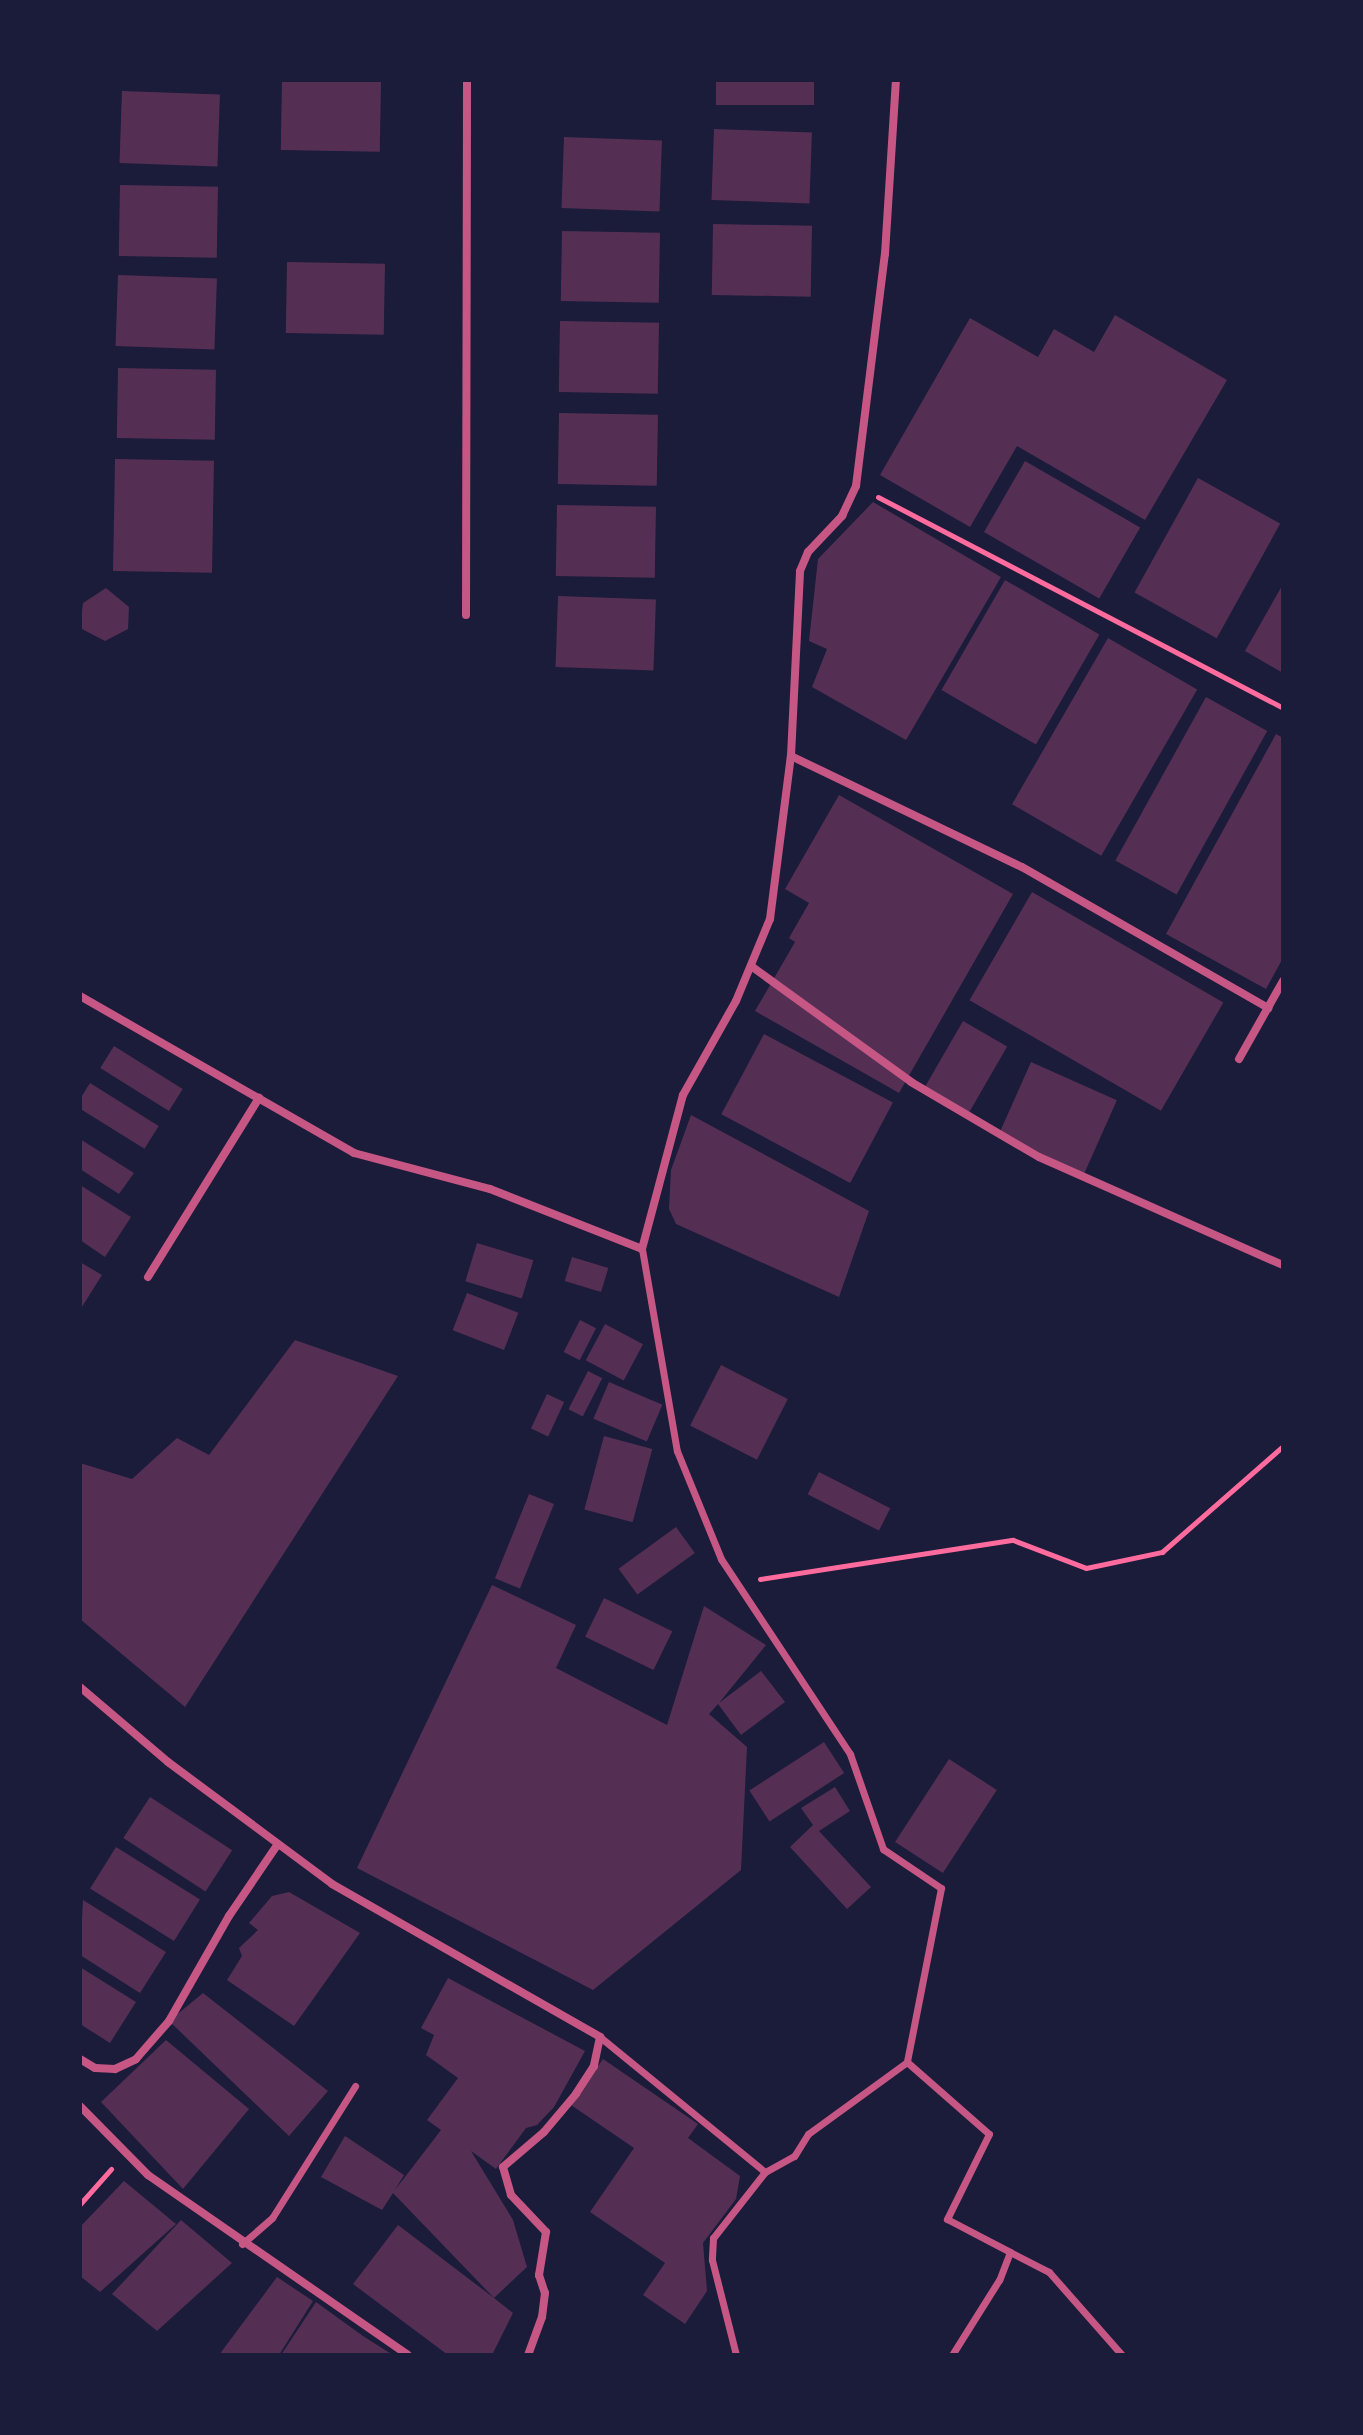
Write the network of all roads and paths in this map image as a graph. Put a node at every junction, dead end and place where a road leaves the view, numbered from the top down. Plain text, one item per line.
1 (467, 80) edge
2 (896, 80) edge
3 (856, 486) junction
4 (466, 615) dead end
5 (1283, 708) edge
6 (791, 756) junction
7 (751, 966) junction
8 (1283, 981) edge
9 (80, 996) edge
10 (1268, 1008) junction
11 (1239, 1059) dead end
12 (259, 1098) junction
13 (642, 1249) junction
14 (1283, 1265) edge
15 (148, 1277) dead end
16 (1283, 1446) edge
17 (735, 1582) junction
18 (80, 1687) edge
19 (278, 1844) junction
20 (600, 2037) junction
21 (80, 2059) edge
22 (907, 2062) junction
23 (355, 2086) dead end
24 (80, 2106) edge
25 (126, 2153) junction
26 (765, 2172) junction
27 (80, 2204) edge
28 (242, 2244) junction
29 (1010, 2252) junction
30 (529, 2353) edge
31 (408, 2355) edge
32 (736, 2355) edge
33 (952, 2355) edge
34 (1122, 2355) edge

1 - 4 street
2 - 3 street
3 - 5 path
3 - 6 street
6 - 7 street
6 - 10 street
7 - 13 street
7 - 14 street
8 - 10 street
9 - 12 street
10 - 11 street
12 - 13 street
12 - 15 street
13 - 17 street
16 - 17 path
17 - 22 street
18 - 19 street
19 - 20 street
19 - 21 street
20 - 26 street
20 - 30 street
22 - 26 street
22 - 29 street
23 - 28 street
24 - 25 street
25 - 27 path
25 - 28 street
26 - 32 street
28 - 31 street
29 - 33 street
29 - 34 street

